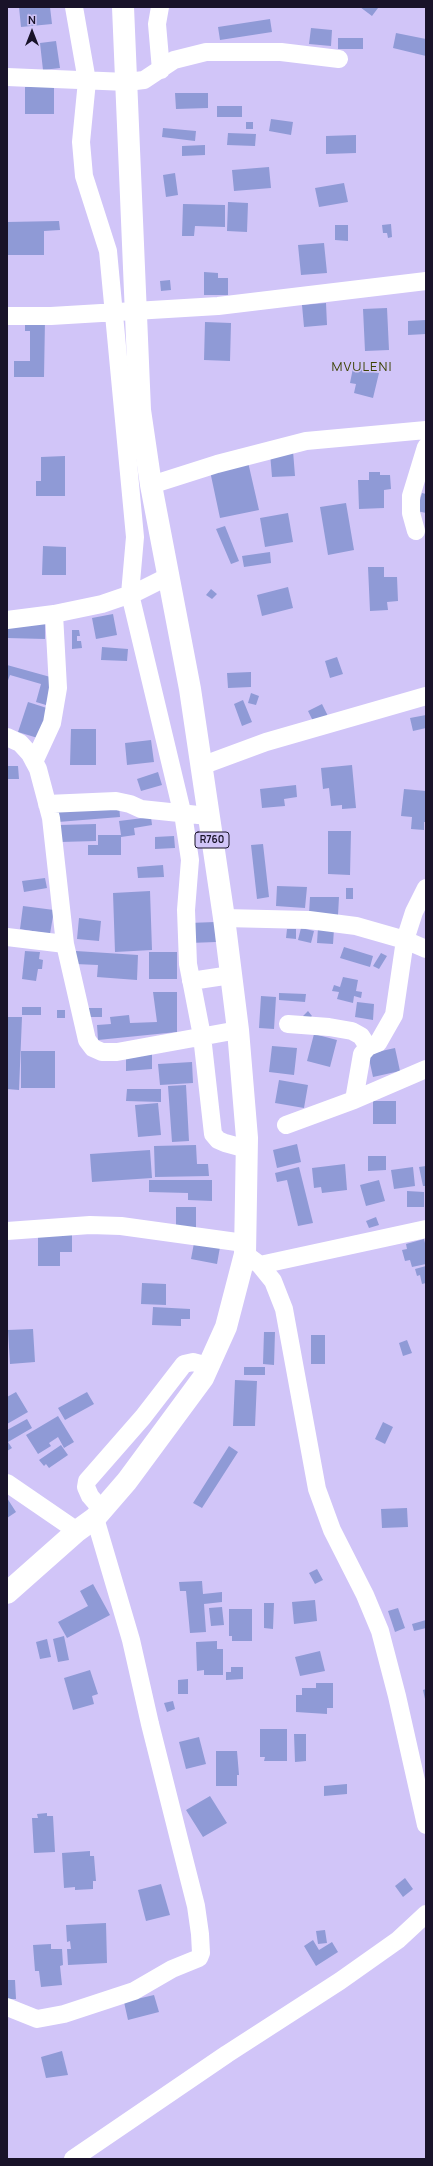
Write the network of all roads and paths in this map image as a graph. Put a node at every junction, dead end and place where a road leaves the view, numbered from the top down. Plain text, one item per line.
1 (74, 7) edge
2 (123, 7) edge
3 (160, 7) edge
4 (339, 59) dead end
5 (161, 70) junction
6 (7, 77) edge
7 (87, 81) junction
8 (127, 82) junction
9 (426, 281) edge
10 (136, 312) junction
11 (113, 313) junction
12 (7, 316) edge
13 (131, 405) junction
14 (426, 430) edge
15 (426, 446) edge
16 (151, 486) junction
17 (416, 530) dead end
18 (169, 576) junction
19 (130, 594) junction
20 (54, 614) junction
21 (7, 620) edge
22 (426, 696) edge
23 (7, 737) edge
24 (34, 762) junction
25 (201, 766) junction
26 (47, 804) junction
27 (182, 814) junction
28 (208, 816) junction
29 (426, 888) edge
30 (224, 918) junction
31 (7, 937) edge
32 (405, 940) junction
33 (65, 944) junction
34 (426, 949) edge
35 (231, 975) junction
36 (191, 981) junction
37 (288, 1024) dead end
38 (238, 1030) junction
39 (202, 1036) junction
40 (368, 1047) junction
41 (426, 1069) edge
42 (354, 1100) junction
43 (286, 1125) dead end
44 (247, 1149) junction
45 (426, 1229) edge
46 (7, 1231) edge
47 (250, 1254) junction
48 (208, 1366) junction
49 (7, 1483) edge
50 (98, 1514) junction
51 (77, 1531) junction
52 (7, 1593) edge
53 (426, 1825) edge
54 (426, 1914) edge
55 (7, 2008) edge
56 (73, 2159) edge

1 - 7 street
2 - 8 main road, R760
3 - 5 street
4 - 5 street
5 - 8 street
6 - 7 street
7 - 8 street
7 - 11 street
8 - 10 main road, R760
9 - 10 street
10 - 11 street
10 - 13 main road, R760
11 - 12 street
11 - 13 street
13 - 16 main road, R760
13 - 19 street
14 - 16 street
15 - 17 street
16 - 18 main road, R760
18 - 19 street
18 - 25 main road, R760
19 - 20 street
19 - 27 street
20 - 21 street
20 - 24 street
22 - 25 street
23 - 24 street
24 - 26 street
25 - 28 main road, R760
26 - 27 street
26 - 33 street
27 - 28 street
27 - 36 street
28 - 30 main road, R760
29 - 32 street
30 - 32 street
30 - 35 main road, R760
31 - 33 street
32 - 34 street
32 - 40 street
33 - 39 street
35 - 36 street
35 - 38 main road, R760
36 - 39 street
37 - 40 street
38 - 39 street
38 - 44 main road, R760
39 - 44 street
40 - 42 street
41 - 42 street
42 - 43 street
44 - 47 main road, R760
45 - 47 street
46 - 47 street
47 - 48 main road, R760
47 - 53 street
48 - 50 main road, R760
48 - 50 street
49 - 51 street
50 - 51 main road, R760
50 - 55 street
51 - 52 main road, R760
54 - 56 street

